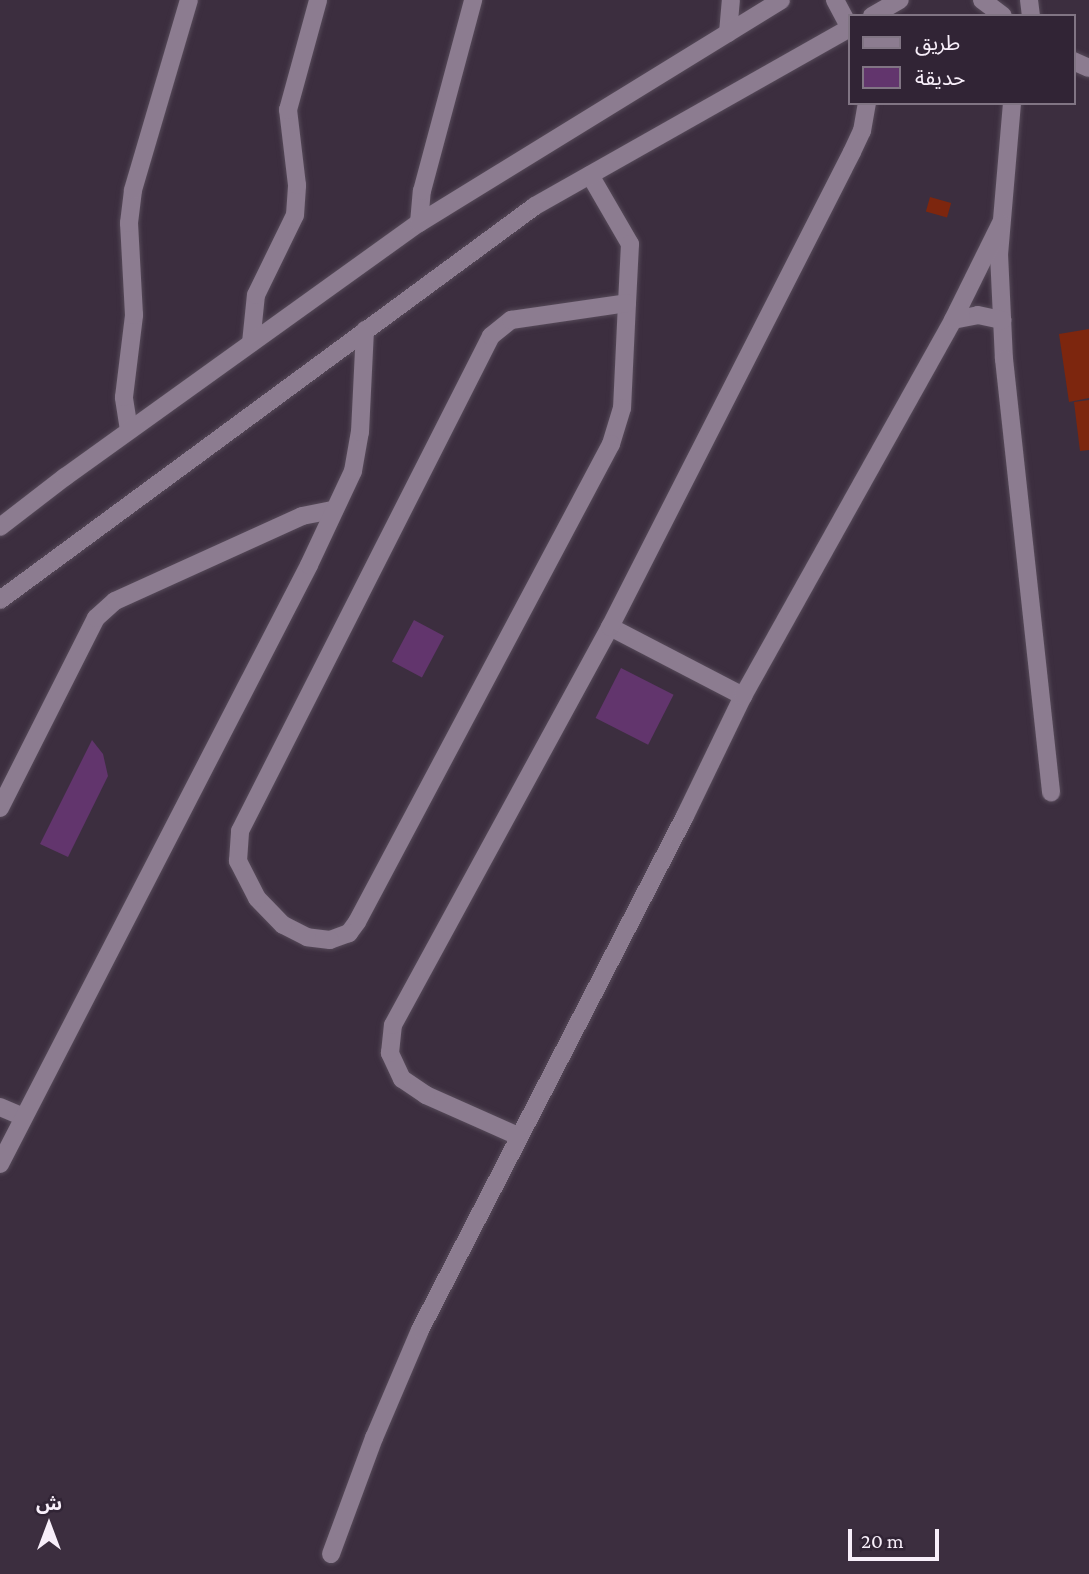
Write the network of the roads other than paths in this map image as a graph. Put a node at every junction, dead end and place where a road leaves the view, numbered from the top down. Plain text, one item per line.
1 (189, 0) edge
2 (318, 0) edge
3 (473, 0) edge
4 (731, 0) edge
5 (781, 0) edge
6 (835, 0) edge
7 (900, 0) edge
8 (982, 0) edge
9 (876, 14) edge
10 (1000, 14) edge
11 (848, 25) edge
12 (848, 28) edge
13 (728, 33) junction
14 (867, 105) edge
15 (1011, 112) edge
16 (590, 175) junction
17 (419, 223) junction
18 (1001, 223) junction
19 (627, 303) junction
20 (953, 320) junction
21 (1002, 320) junction
22 (365, 330) junction
23 (251, 343) junction
24 (129, 430) junction
25 (334, 510) junction
26 (0, 527) edge
27 (0, 600) edge
28 (610, 627) junction
29 (743, 696) junction
30 (1051, 792) dead end
31 (0, 808) edge
32 (0, 1107) edge
33 (23, 1117) junction
34 (518, 1136) junction
35 (0, 1164) edge
36 (331, 1554) dead end

1 - 24 street
2 - 23 street
3 - 17 street
4 - 13 street
5 - 13 street
6 - 11 street
7 - 9 street
8 - 10 street
12 - 16 street
13 - 17 street
14 - 28 street
15 - 18 street
16 - 19 street
16 - 22 street
17 - 23 street
18 - 20 street
18 - 21 street
19 - 19 street
20 - 21 street
20 - 29 street
21 - 30 street
22 - 25 street
22 - 27 street
23 - 24 street
24 - 26 street
25 - 31 street
25 - 33 street
28 - 29 street
28 - 34 street
29 - 34 street
32 - 33 street
33 - 35 street
34 - 36 street

